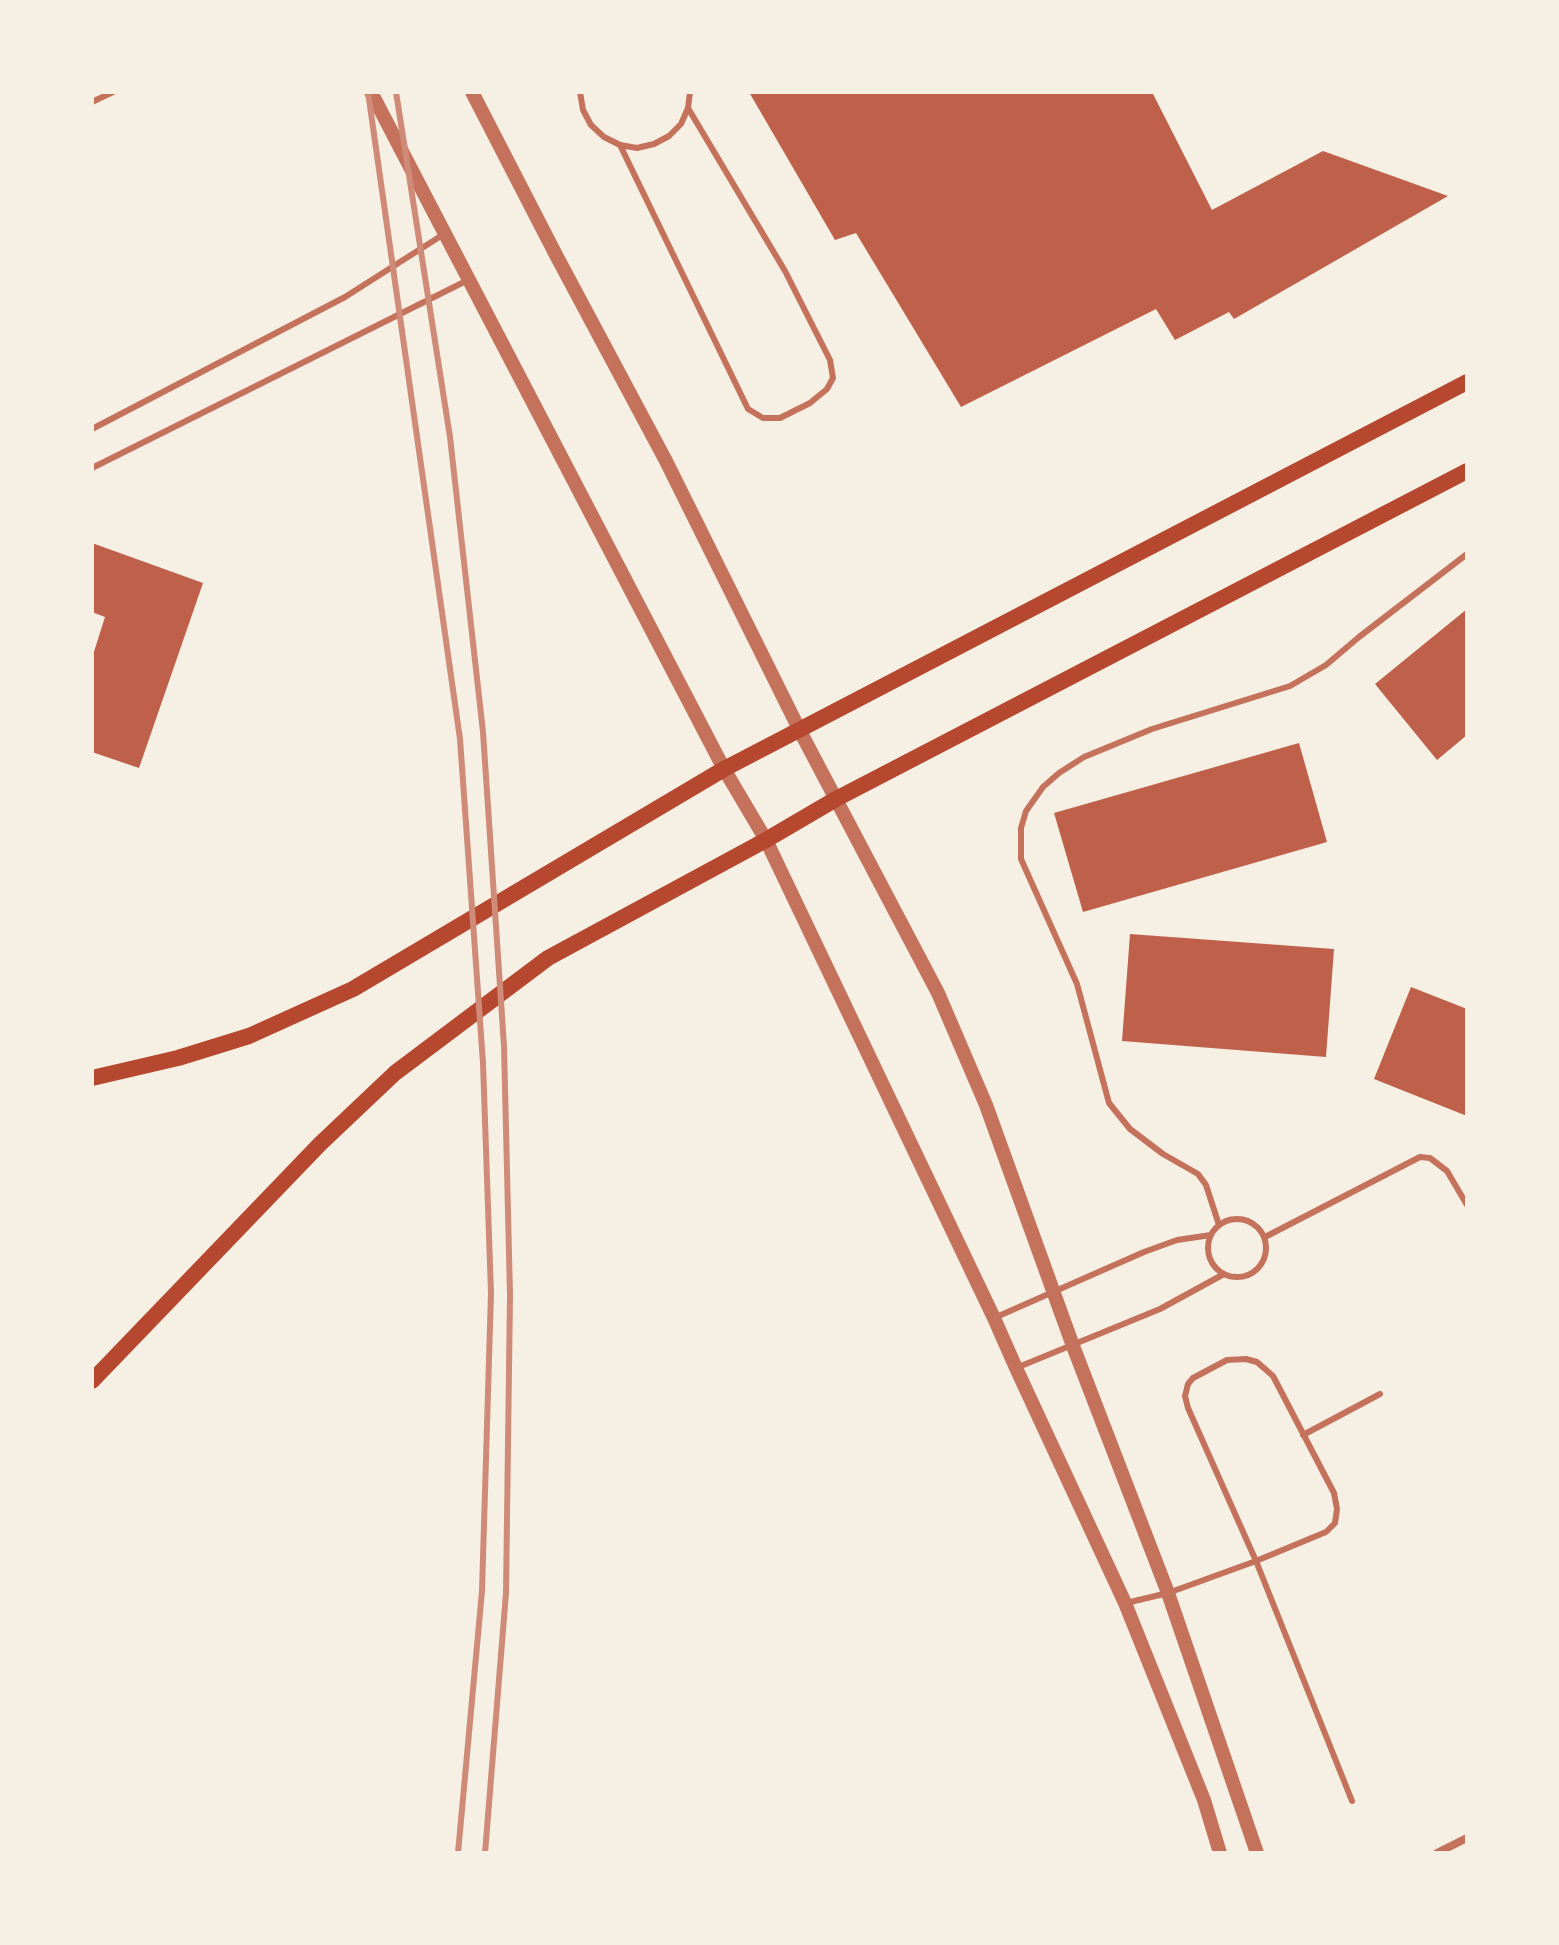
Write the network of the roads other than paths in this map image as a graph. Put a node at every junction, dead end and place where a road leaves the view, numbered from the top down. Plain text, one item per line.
1 (113, 92) edge
2 (371, 92) edge
3 (472, 92) edge
4 (580, 92) edge
5 (690, 92) edge
6 (92, 102) edge
7 (688, 108) junction
8 (620, 145) junction
9 (444, 234) junction
10 (468, 280) junction
11 (1467, 382) edge
12 (92, 429) edge
13 (92, 468) edge
14 (1467, 471) edge
15 (1467, 554) edge
16 (800, 731) junction
17 (724, 769) junction
18 (836, 799) junction
19 (766, 840) junction
20 (92, 1078) edge
21 (1467, 1205) edge
22 (1219, 1225) junction
23 (1211, 1235) junction
24 (1265, 1237) junction
25 (1224, 1274) junction
26 (1055, 1292) junction
27 (994, 1318) junction
28 (1073, 1346) junction
29 (1016, 1368) junction
30 (92, 1381) edge
31 (1380, 1394) dead end
32 (1303, 1435) junction
33 (1256, 1561) junction
34 (1168, 1593) junction
35 (1125, 1603) junction
36 (1352, 1801) dead end
37 (1467, 1838) edge
38 (1220, 1853) edge
39 (1257, 1853) edge
40 (1437, 1853) edge

1 - 6 lane
2 - 9 street
3 - 16 street
4 - 8 lane
5 - 7 lane
7 - 8 lane
7 - 8 lane
9 - 10 street
9 - 12 lane
10 - 13 lane
10 - 17 street
11 - 16 main road
14 - 18 main road
15 - 22 lane
16 - 17 main road
16 - 18 street
17 - 19 street
17 - 20 main road
18 - 19 main road
18 - 26 street
19 - 27 street
19 - 30 main road
21 - 24 lane
22 - 23 lane
22 - 24 lane
23 - 25 lane
23 - 26 lane
24 - 25 lane
25 - 28 lane
26 - 27 lane
26 - 28 street
27 - 29 street
28 - 29 lane
28 - 34 street
29 - 35 street
31 - 32 lane
32 - 33 lane
32 - 33 lane
33 - 34 lane
33 - 36 lane
34 - 35 lane
34 - 39 street
35 - 38 street
37 - 40 street

